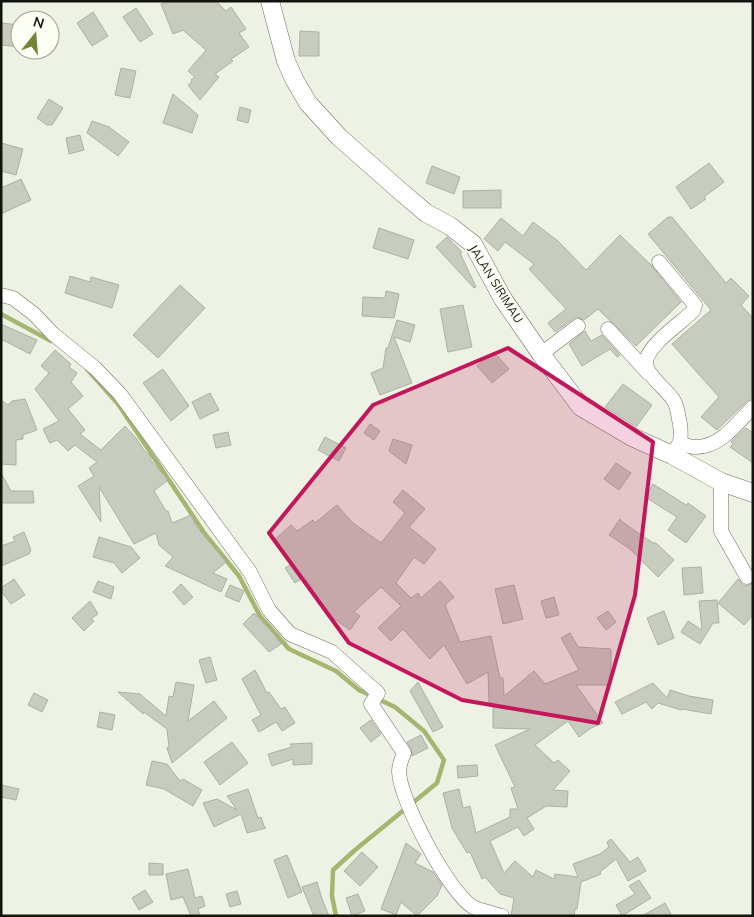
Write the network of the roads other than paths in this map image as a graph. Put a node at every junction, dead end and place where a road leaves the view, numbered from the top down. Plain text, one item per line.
1 (270, 1) edge
2 (660, 262) dead end
3 (1, 295) edge
4 (578, 326) dead end
5 (608, 329) dead end
6 (541, 354) junction
7 (648, 370) junction
8 (753, 407) edge
9 (676, 449) junction
10 (721, 482) junction
11 (753, 493) edge
12 (747, 577) dead end
13 (502, 916) edge

1 - 6 main road, JALAN SIRIMAU
2 - 7 street
3 - 13 street
4 - 6 street
5 - 7 street
6 - 9 main road, JALAN SIRIMAU
7 - 9 street
8 - 9 street
9 - 10 main road, JALAN SIRIMAU
10 - 11 main road, JALAN SIRIMAU
10 - 12 street

